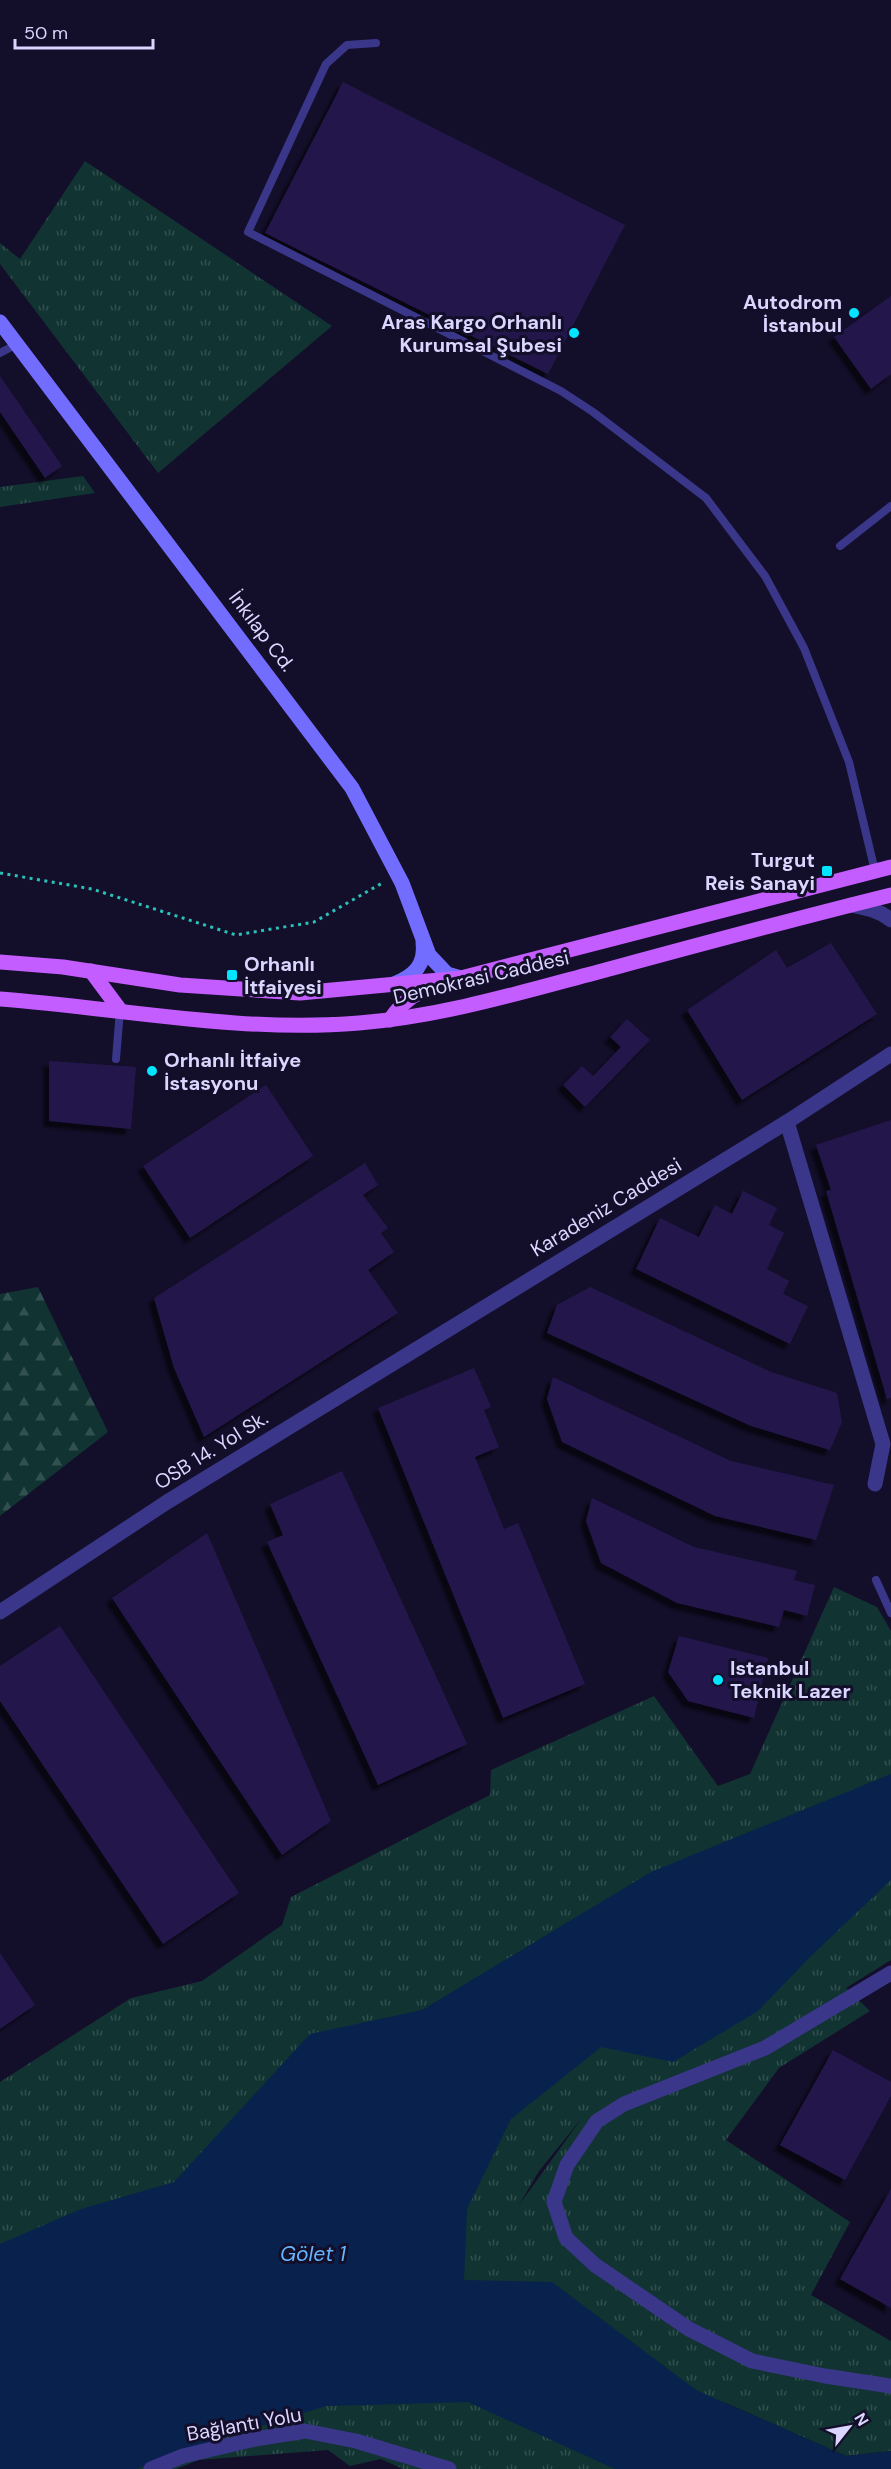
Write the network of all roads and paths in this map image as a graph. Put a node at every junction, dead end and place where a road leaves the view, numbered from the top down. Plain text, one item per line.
1 (376, 43) dead end
2 (0, 322) edge
3 (17, 344) junction
4 (0, 353) edge
5 (891, 506) edge
6 (840, 546) dead end
7 (891, 867) edge
8 (875, 871) junction
9 (0, 873) edge
10 (398, 874) junction
11 (891, 895) edge
12 (850, 905) junction
13 (891, 920) edge
14 (422, 933) junction
15 (0, 962) edge
16 (91, 971) junction
17 (461, 978) junction
18 (390, 986) junction
19 (0, 999) edge
20 (120, 1010) junction
21 (390, 1020) junction
22 (891, 1054) edge
23 (116, 1059) dead end
24 (787, 1122) junction
25 (447, 1328) joint
26 (875, 1484) dead end
27 (876, 1580) dead end
28 (0, 1612) edge
29 (891, 1613) edge
30 (891, 1973) edge
31 (891, 2386) edge
32 (151, 2469) edge
33 (449, 2469) edge

1 - 8 lane
2 - 3 street, İnkılap Cd.
3 - 4 lane
3 - 10 street, İnkılap Cd.
5 - 6 lane
7 - 8 main road, Demokrasi Caddesi
8 - 17 main road, Demokrasi Caddesi
9 - 10 path
10 - 14 street, İnkılap Cd.
11 - 12 main road, Demokrasi Caddesi
12 - 13 street
12 - 21 main road, Demokrasi Caddesi
14 - 17 street, İnkılap Cd.
14 - 18 street
15 - 16 main road, Demokrasi Caddesi
16 - 18 main road, Demokrasi Caddesi
16 - 20 main road
17 - 18 main road, Demokrasi Caddesi
17 - 21 main road
19 - 20 main road, Demokrasi Caddesi
20 - 21 main road, Demokrasi Caddesi
20 - 23 lane
22 - 24 street, Karadeniz Caddesi
24 - 25 street, Karadeniz Caddesi
24 - 26 street
25 - 28 street, OSB 14. Yol Sk.
27 - 29 lane
30 - 31 street
32 - 33 street, Bağlantı Yolu

